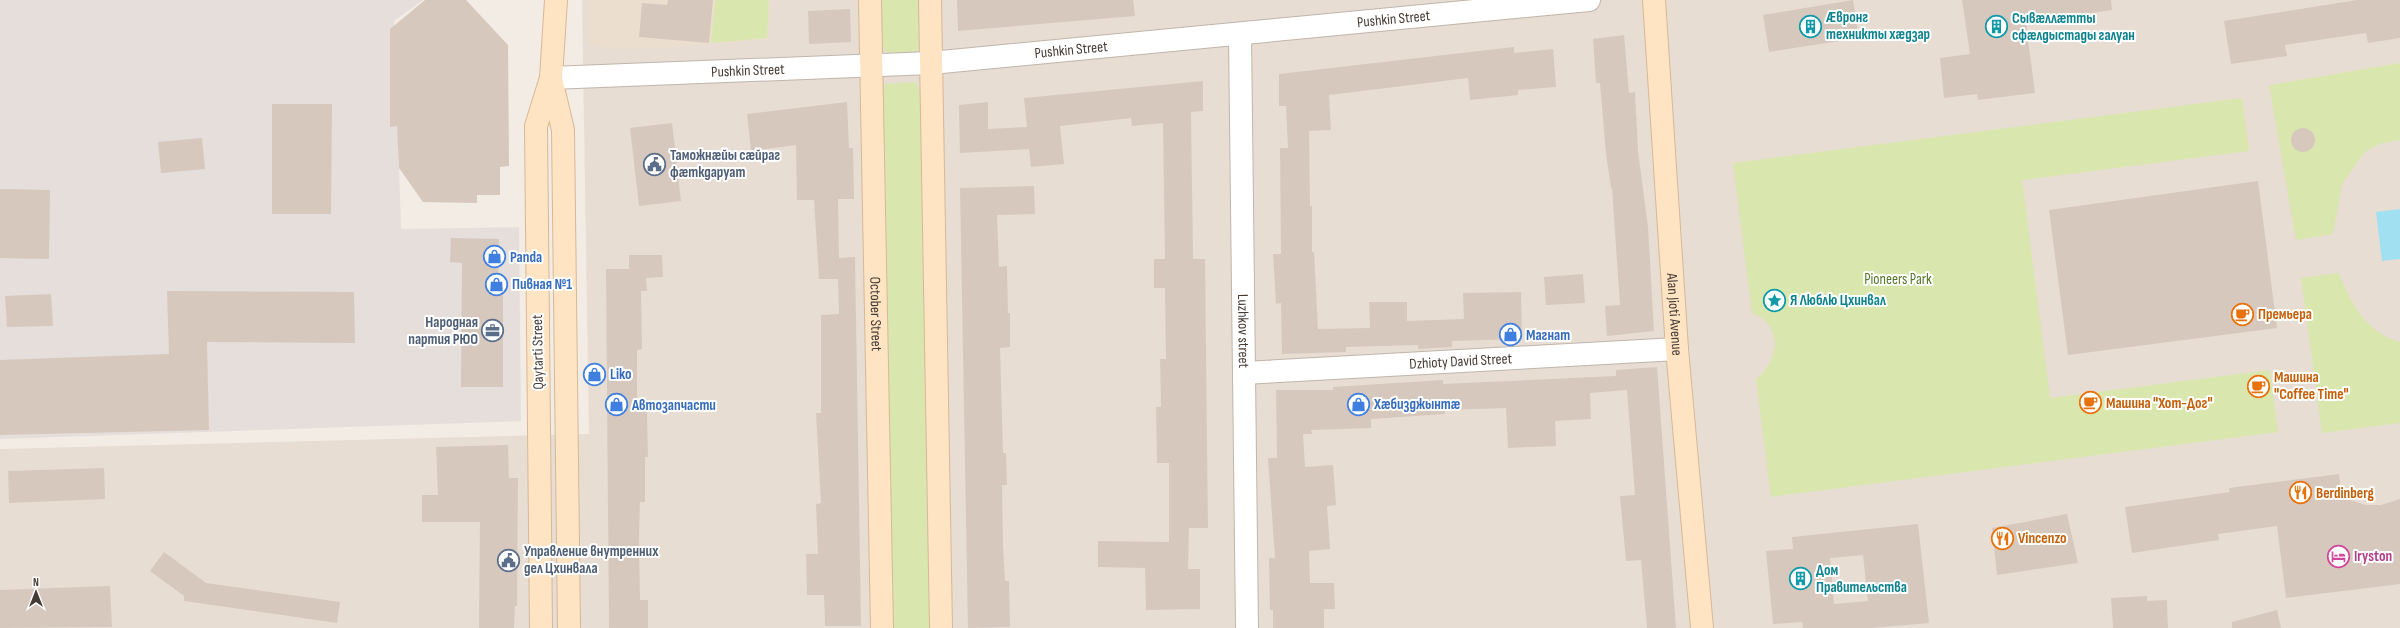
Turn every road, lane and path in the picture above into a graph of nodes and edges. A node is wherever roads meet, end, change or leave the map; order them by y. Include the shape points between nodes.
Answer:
1 (556, 0) edge
2 (870, 0) edge
3 (930, 0) edge
4 (1589, 0) edge
5 (1654, 0) edge
6 (1240, 35) junction
7 (931, 63) junction
8 (871, 66) junction
9 (551, 78) junction
10 (1677, 349) junction
11 (1244, 373) junction
12 (541, 628) edge
13 (569, 628) edge
14 (882, 628) edge
15 (941, 628) edge
16 (1248, 628) edge
17 (1702, 628) edge

1 - 9 street, Qaytarti Street
2 - 8 street, October Street
3 - 7 street
4 - 6 street, Pushkin Street
5 - 10 street, Alan Jioti Avenue
6 - 7 street, Pushkin Street
6 - 11 street, Luzhkov street
7 - 8 street, Pushkin Street
7 - 15 street
8 - 9 street, Pushkin Street
8 - 14 street, October Street
9 - 12 street, Qaytarti Street via 536,126
9 - 13 street, Qaytarti Street via 563,130
10 - 11 street, Dzhioty David Street
10 - 17 street, Alan Jioti Avenue
11 - 16 street, Luzhkov street

